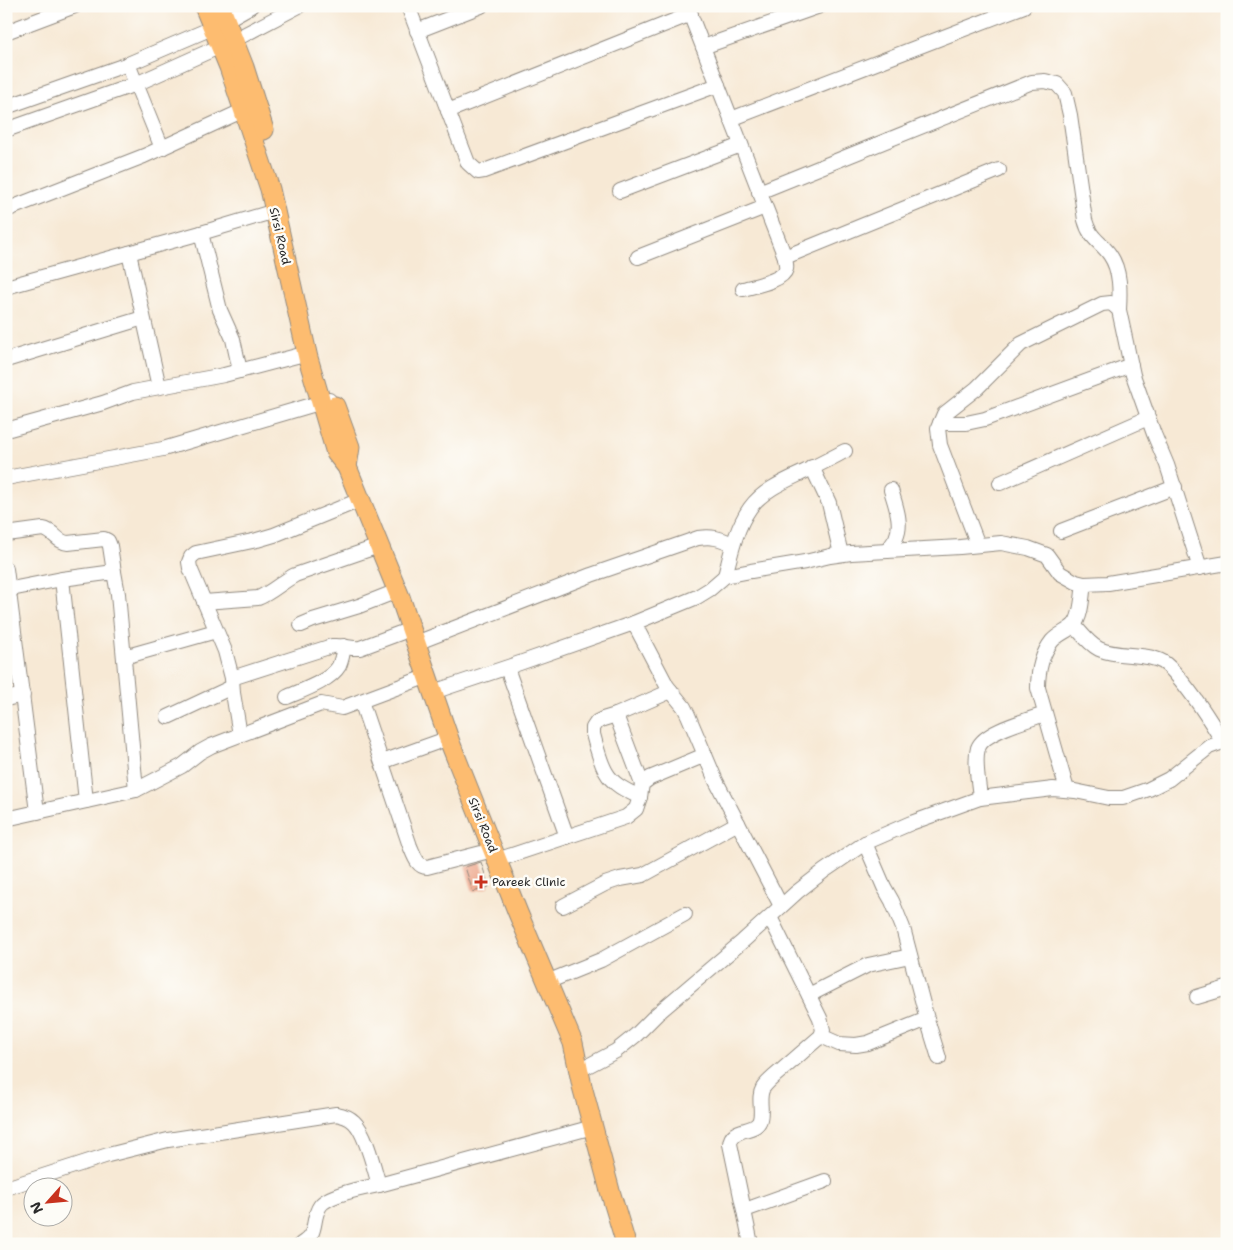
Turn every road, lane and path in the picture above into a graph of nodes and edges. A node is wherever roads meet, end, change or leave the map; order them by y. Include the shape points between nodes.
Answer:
1 (75, 6) edge
2 (204, 6) edge
3 (251, 6) edge
4 (299, 6) edge
5 (408, 6) edge
6 (481, 6) edge
7 (820, 6) edge
8 (1024, 6) edge
9 (689, 10) edge
10 (220, 18) edge
11 (417, 31) junction
12 (6, 32) edge
13 (227, 43) junction
14 (703, 47) junction
15 (128, 64) junction
16 (73, 83) junction
17 (136, 84) junction
18 (718, 84) junction
19 (26, 100) junction
20 (83, 103) junction
21 (6, 107) edge
22 (244, 110) junction
23 (448, 111) junction
24 (33, 120) junction
25 (731, 120) junction
26 (6, 130) edge
27 (741, 145) junction
28 (162, 148) junction
29 (999, 170) dead end
30 (620, 191) dead end
31 (759, 192) junction
32 (765, 207) junction
33 (6, 210) edge
34 (275, 210) junction
35 (201, 233) junction
36 (129, 253) junction
37 (638, 257) dead end
38 (785, 257) junction
39 (6, 287) edge
40 (743, 289) dead end
41 (1119, 310) junction
42 (143, 318) junction
43 (308, 354) junction
44 (6, 360) edge
45 (1131, 365) junction
46 (240, 372) junction
47 (159, 387) junction
48 (327, 400) junction
49 (1148, 418) junction
50 (940, 423) junction
51 (6, 430) edge
52 (846, 451) dead end
53 (812, 467) junction
54 (6, 478) edge
55 (1000, 483) dead end
56 (1175, 487) junction
57 (891, 490) dead end
58 (360, 500) junction
59 (1061, 531) dead end
60 (6, 534) edge
61 (733, 544) junction
62 (978, 545) junction
63 (379, 546) junction
64 (887, 551) junction
65 (841, 554) junction
66 (1227, 563) edge
67 (1200, 568) junction
68 (6, 569) edge
69 (114, 572) junction
70 (725, 576) junction
71 (62, 579) junction
72 (1084, 584) junction
73 (8, 589) edge
74 (398, 591) junction
75 (204, 602) junction
76 (634, 623) junction
77 (301, 625) dead end
78 (1074, 625) junction
79 (216, 631) junction
80 (414, 636) junction
81 (11, 646) edge
82 (344, 646) junction
83 (124, 657) junction
84 (507, 668) junction
85 (232, 683) junction
86 (430, 684) junction
87 (671, 691) junction
88 (23, 695) junction
89 (288, 697) dead end
90 (6, 699) edge
91 (361, 701) junction
92 (1045, 714) junction
93 (616, 715) junction
94 (168, 717) dead end
95 (240, 735) junction
96 (449, 738) junction
97 (1225, 742) edge
98 (705, 755) junction
99 (382, 762) junction
100 (136, 790) junction
101 (1067, 790) junction
102 (641, 791) junction
103 (980, 798) junction
104 (86, 801) junction
105 (38, 812) junction
106 (6, 819) edge
107 (738, 823) junction
108 (567, 836) junction
109 (866, 843) junction
110 (495, 855) junction
111 (563, 906) dead end
112 (782, 906) junction
113 (685, 914) dead end
114 (770, 918) junction
115 (910, 956) junction
116 (547, 982) junction
117 (1227, 988) edge
118 (809, 995) junction
119 (1197, 997) dead end
120 (927, 1019) junction
121 (821, 1036) junction
122 (939, 1058) dead end
123 (578, 1071) junction
124 (593, 1127) junction
125 (825, 1181) dead end
126 (379, 1185) junction
127 (6, 1188) edge
128 (744, 1210) junction
129 (301, 1244) edge
130 (626, 1244) edge
131 (751, 1244) edge

1 - 12 street
2 - 10 main road, Sirsi Road
3 - 10 street
4 - 13 street
5 - 11 street
6 - 11 street
7 - 14 street
8 - 25 street
9 - 14 street
9 - 23 street
10 - 13 main road, Sirsi Road
10 - 15 street
11 - 23 street
13 - 17 street
13 - 22 main road, Sirsi Road
13 - 48 main road, Sirsi Road via 246,74 277,174
14 - 18 street
15 - 16 street
15 - 17 street
16 - 19 street
16 - 20 street
17 - 20 street
17 - 28 street
18 - 23 street via 478,172 468,163
18 - 25 street
19 - 21 street
19 - 24 street
20 - 24 street
22 - 28 street
22 - 34 main road, Sirsi Road
24 - 26 street
25 - 27 street
27 - 30 street
27 - 31 street
28 - 33 street
29 - 38 street
31 - 32 street
31 - 41 street via 1032,82 1057,84 1065,93 1070,115 1085,220 1088,230 1111,256 1115,266 1120,283
32 - 37 street
32 - 38 street
34 - 35 street
34 - 43 main road, Sirsi Road
35 - 36 street
35 - 46 street via 220,310 232,339
36 - 39 street
36 - 42 street
38 - 40 street via 784,273 776,279
41 - 45 street
41 - 50 street via 1111,304 1102,304 1020,344 977,388 944,414
42 - 44 street
42 - 47 street
43 - 46 street
43 - 48 main road, Sirsi Road
45 - 49 street
45 - 50 street via 985,419
46 - 47 street
47 - 51 street
48 - 54 street via 163,449
48 - 58 main road, Sirsi Road via 350,447 347,467
49 - 55 street
49 - 56 street
50 - 62 street via 940,445
52 - 53 street
53 - 61 street via 760,497 751,507
53 - 65 street via 829,503
56 - 59 street
56 - 67 street
57 - 64 street via 898,530
58 - 63 main road, Sirsi Road
58 - 75 street via 274,535 196,553 189,562
60 - 69 street via 43,529 63,543 104,539 110,546
61 - 70 street
61 - 80 street via 709,536 698,538
62 - 64 street
62 - 72 street via 1001,543 1038,551 1047,555 1060,573
63 - 74 main road, Sirsi Road
63 - 75 street via 295,575 258,598
64 - 65 street
65 - 70 street
66 - 67 street
67 - 72 street
68 - 73 street
69 - 71 street
69 - 83 street
70 - 76 street via 697,597
71 - 73 street
71 - 104 street
72 - 78 street via 1080,614
73 - 81 street
74 - 77 street
74 - 80 main road, Sirsi Road
75 - 79 street
76 - 84 street
76 - 87 street
78 - 92 street via 1052,641 1041,660 1038,688
78 - 97 street via 1098,648 1162,662 1195,697
79 - 83 street
79 - 85 street via 225,651
80 - 82 street via 353,649
80 - 86 main road, Sirsi Road
81 - 88 street
82 - 85 street via 332,646
82 - 89 street via 336,671
83 - 100 street
84 - 86 street
84 - 108 street
85 - 94 street
85 - 95 street
86 - 91 street
86 - 96 main road, Sirsi Road
87 - 93 street
87 - 98 street via 684,707
88 - 90 street
88 - 105 street
91 - 95 street via 342,708 322,704
91 - 99 street
92 - 101 street
92 - 103 street via 985,738 977,759
93 - 102 street
93 - 102 street via 597,722 593,734 606,772 622,788
95 - 100 street via 211,746 182,766
96 - 99 street
96 - 110 main road, Sirsi Road
97 - 101 street via 1209,747 1169,779 1123,798
98 - 102 street via 650,778
98 - 107 street
99 - 110 street via 410,846 420,865 427,867
100 - 104 street
101 - 103 street
102 - 108 street via 636,809 626,817
103 - 109 street
104 - 105 street
105 - 106 street
107 - 111 street via 650,871 605,884
107 - 112 street
108 - 110 street
109 - 112 street via 824,871
109 - 115 street via 898,914
110 - 116 main road, Sirsi Road
112 - 114 street
113 - 116 street via 601,960
114 - 118 street
114 - 123 street via 623,1046
115 - 118 street via 868,965
115 - 120 street
116 - 123 main road, Sirsi Road via 573,1043
117 - 119 street
118 - 121 street via 820,1018
120 - 121 street via 856,1046
120 - 122 street
121 - 128 street via 763,1088 756,1125 730,1140
123 - 124 main road, Sirsi Road
124 - 126 street
124 - 130 main road, Sirsi Road
125 - 128 street
126 - 127 street via 362,1134 354,1122 336,1114 168,1140 108,1155
126 - 129 street via 340,1194 321,1204 313,1230 308,1240
128 - 131 street

